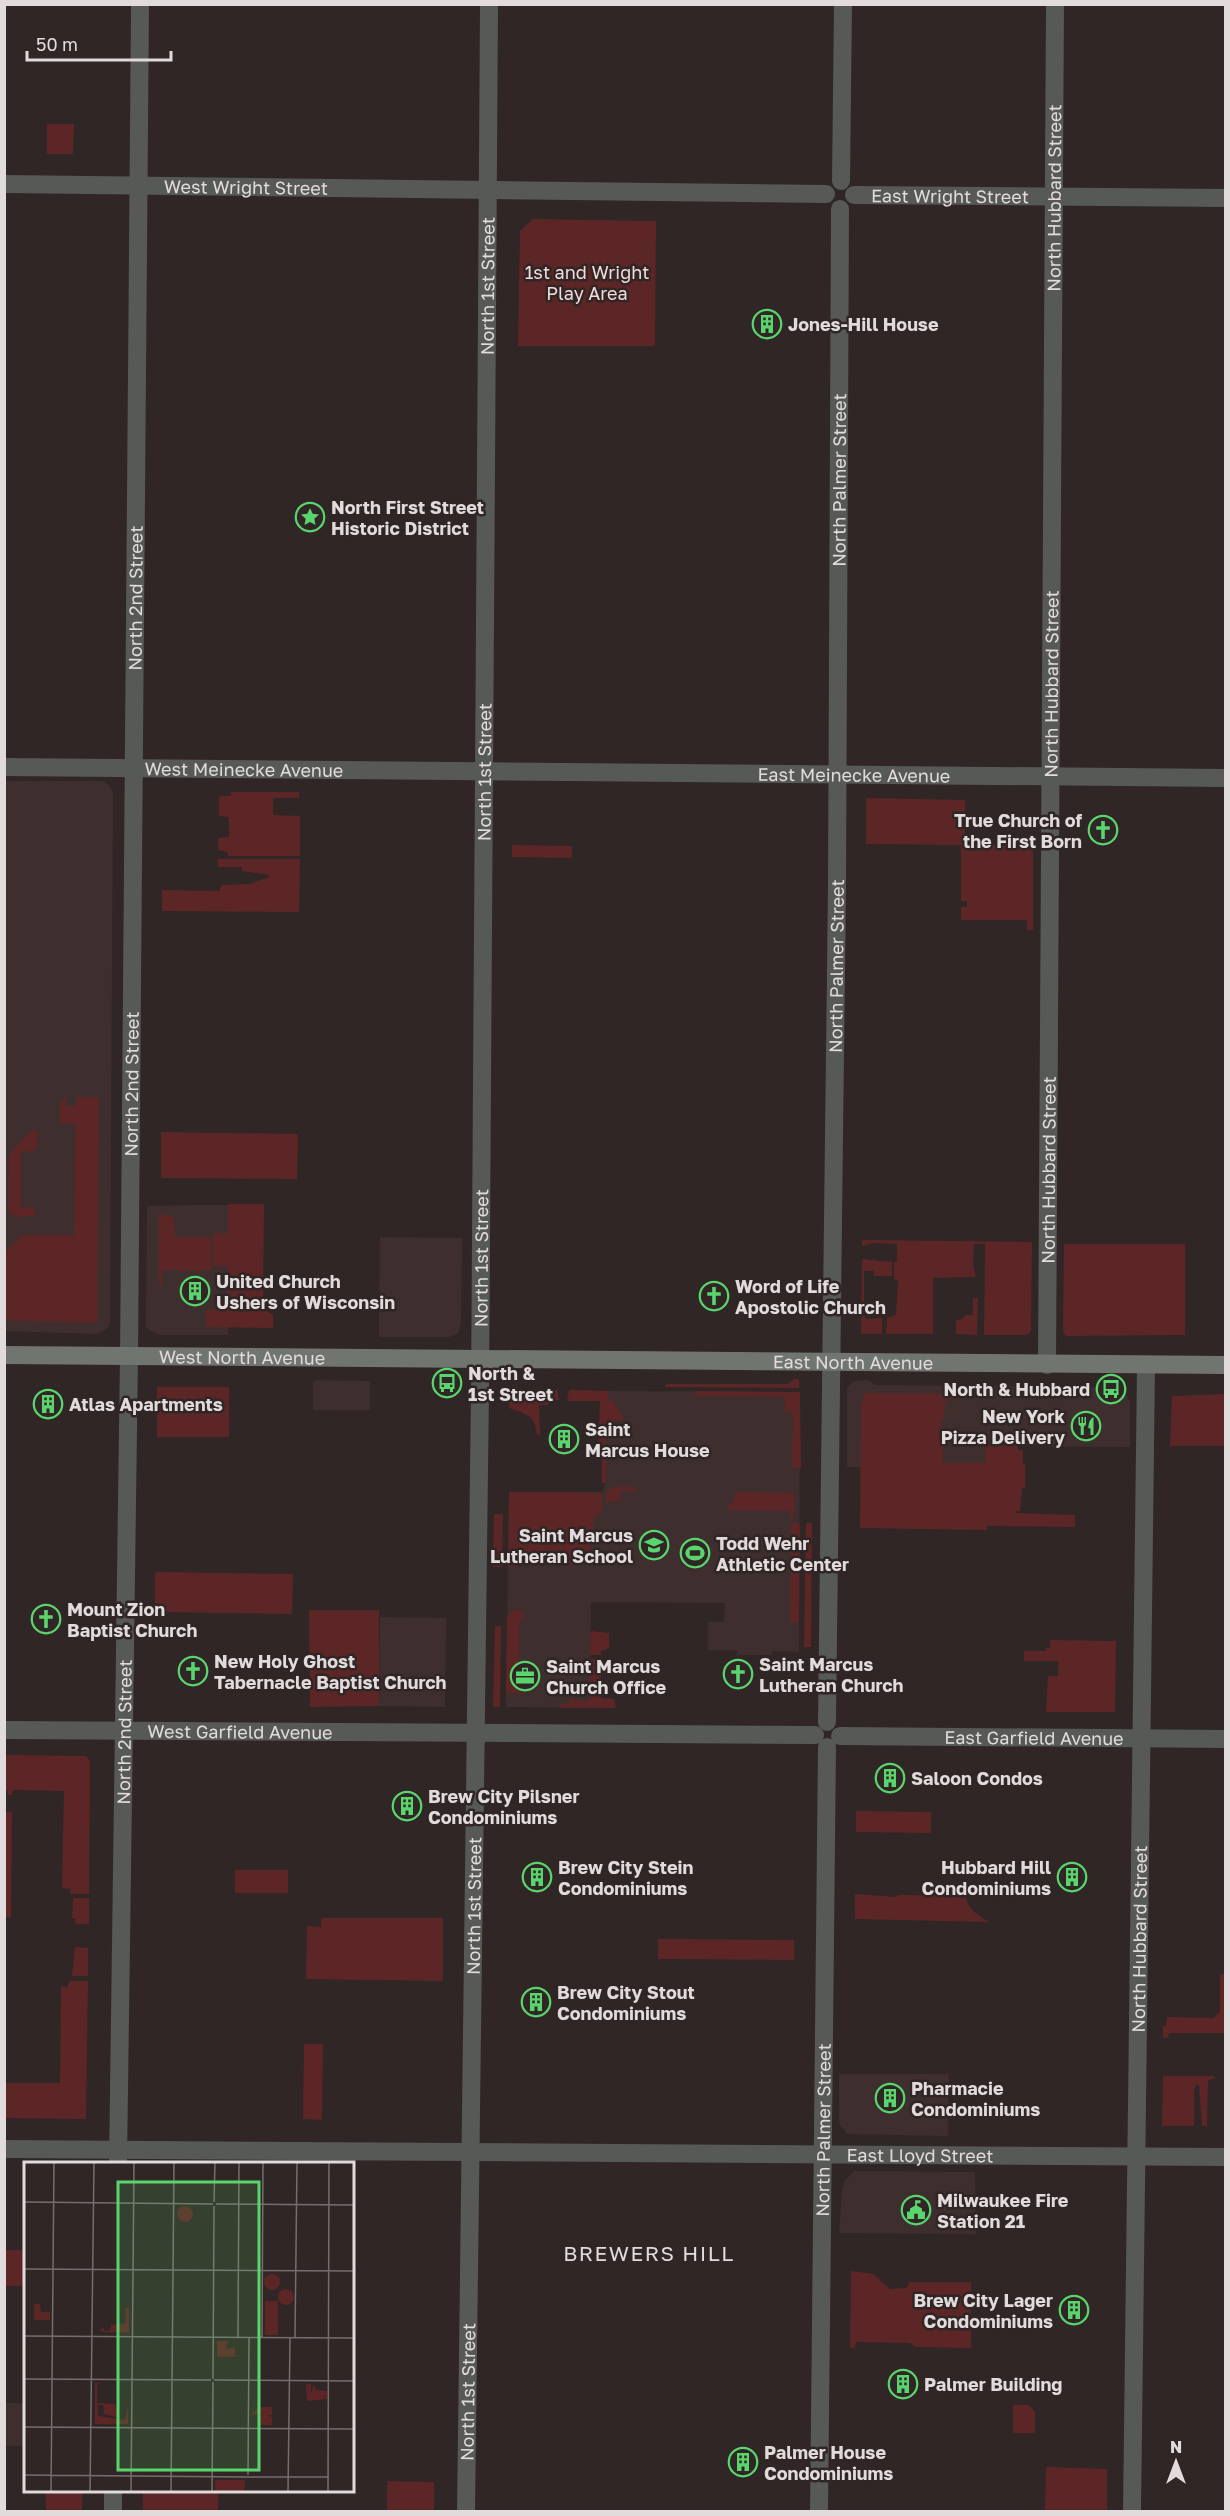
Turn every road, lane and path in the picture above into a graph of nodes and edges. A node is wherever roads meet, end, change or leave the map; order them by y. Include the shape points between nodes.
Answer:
1 (140, 4) edge
2 (489, 4) edge
3 (843, 4) edge
4 (1056, 4) edge
5 (4, 184) edge
6 (137, 186) junction
7 (847, 188) junction
8 (486, 191) junction
9 (826, 194) junction
10 (1055, 197) junction
11 (1226, 198) edge
12 (840, 209) junction
13 (4, 767) edge
14 (132, 768) junction
15 (484, 772) junction
16 (837, 775) junction
17 (1052, 777) junction
18 (1226, 778) edge
19 (4, 1355) edge
20 (129, 1356) junction
21 (480, 1359) junction
22 (831, 1363) junction
23 (1047, 1365) junction
24 (1226, 1365) edge
25 (1146, 1366) junction
26 (4, 1730) edge
27 (123, 1731) junction
28 (476, 1732) junction
29 (827, 1735) junction
30 (1142, 1739) junction
31 (1226, 1739) edge
32 (4, 2148) edge
33 (471, 2151) junction
34 (823, 2154) junction
35 (118, 2156) edge
36 (1137, 2156) junction
37 (1226, 2157) edge
38 (113, 2492) edge
39 (113, 2511) edge
40 (466, 2511) edge
41 (819, 2511) edge
42 (1132, 2511) edge

1 - 6 street, North 2nd Street
2 - 8 street, North 1st Street
3 - 7 street
4 - 10 street, North Hubbard Street
5 - 6 street, West Wright Street
6 - 8 street, West Wright Street
6 - 14 street, North 2nd Street
7 - 9 street via 829,186
7 - 10 street, East Wright Street
7 - 12 street via 848,206
8 - 9 street
8 - 15 street, North 1st Street
9 - 12 street via 831,206
10 - 11 street, East Wright Street
10 - 17 street, North Hubbard Street
12 - 16 street, North Palmer Street
13 - 14 street, West Meinecke Avenue
14 - 15 street, West Meinecke Avenue
14 - 20 street, North 2nd Street
15 - 16 street, East Meinecke Avenue
15 - 21 street, North 1st Street
16 - 17 street, East Meinecke Avenue
16 - 22 street, North Palmer Street
17 - 18 street, East Meinecke Avenue
17 - 23 street, North Hubbard Street
19 - 20 main road, West North Avenue
20 - 21 main road, West North Avenue
20 - 27 street, North 2nd Street
21 - 22 main road, East North Avenue
21 - 28 street, North 1st Street
22 - 23 main road, East North Avenue
22 - 29 street, North Palmer Street
23 - 25 main road, East North Avenue
24 - 25 main road, East North Avenue
25 - 30 street, North Hubbard Street
26 - 27 street, West Garfield Avenue
27 - 28 street, West Garfield Avenue
27 - 35 street, North 2nd Street
28 - 29 street, East Garfield Avenue
28 - 33 street, North 1st Street
29 - 30 street, East Garfield Avenue
29 - 34 street, North Palmer Street
30 - 31 street, East Garfield Avenue
30 - 36 street, North Hubbard Street
32 - 35 street, East Lloyd Street
33 - 34 street, East Lloyd Street
33 - 35 street, East Lloyd Street
33 - 40 street, North 1st Street
34 - 36 street, East Lloyd Street
34 - 41 street, North Palmer Street
36 - 37 street, East Lloyd Street
36 - 42 street, North Hubbard Street
38 - 39 street

